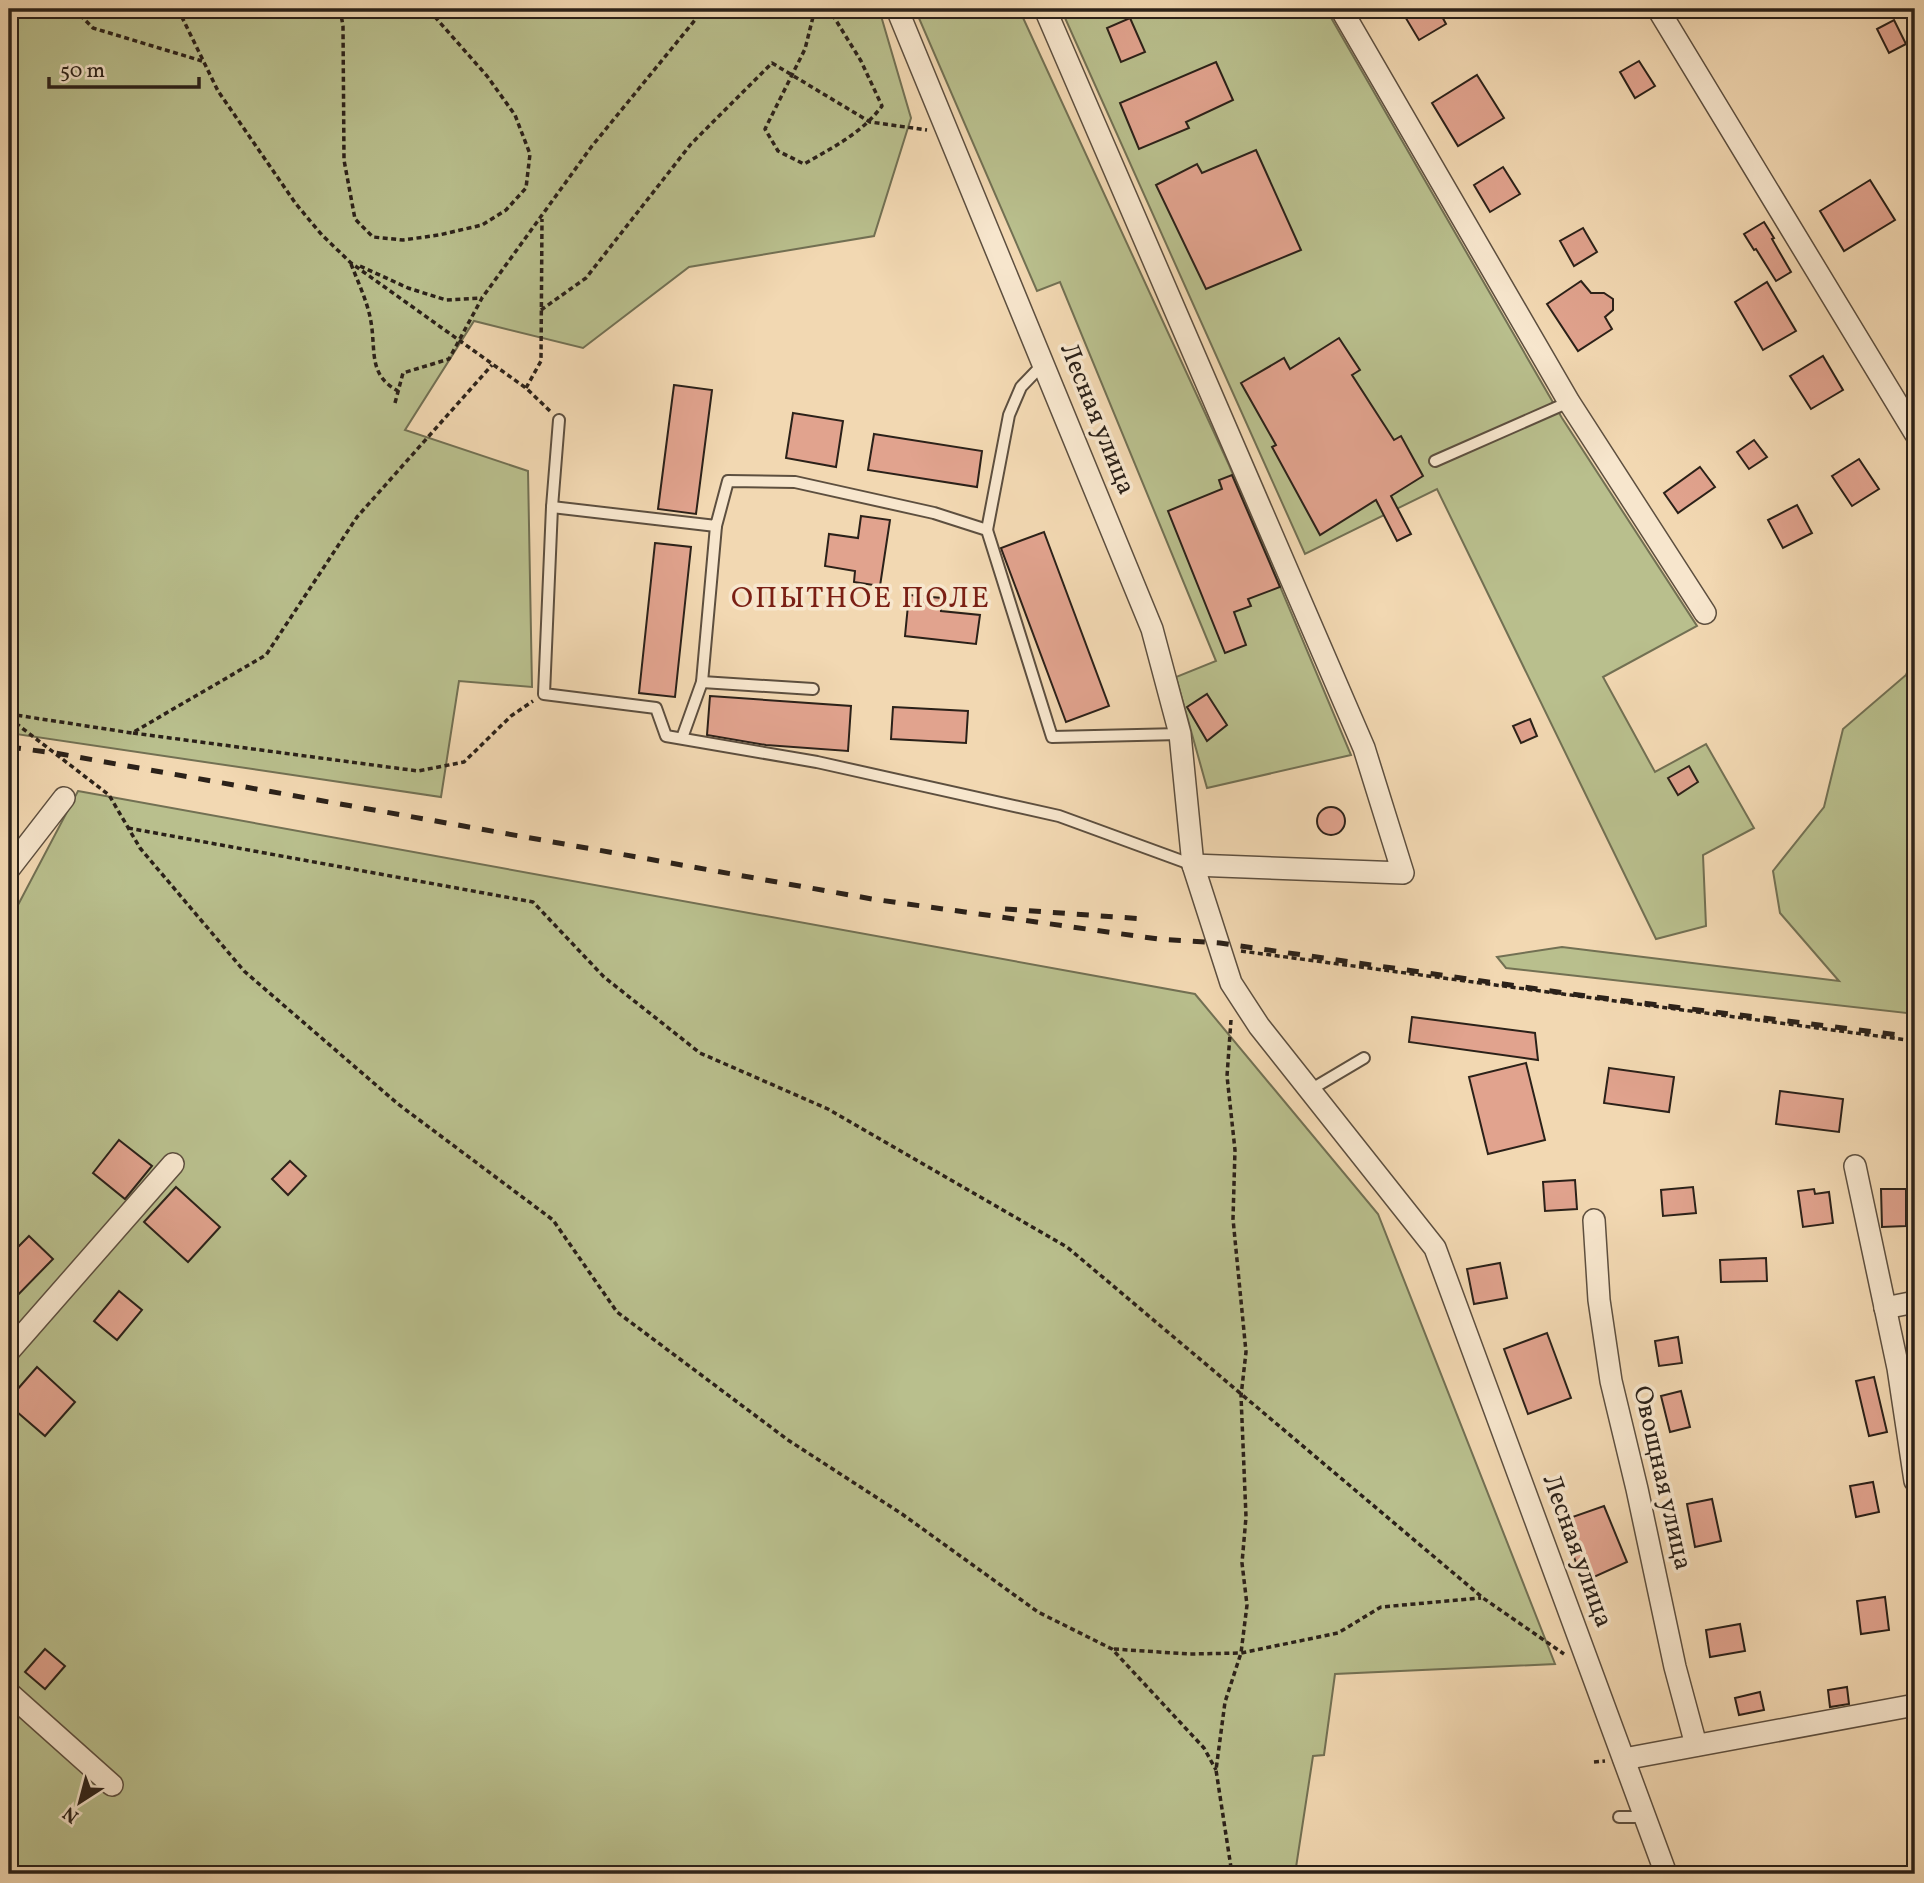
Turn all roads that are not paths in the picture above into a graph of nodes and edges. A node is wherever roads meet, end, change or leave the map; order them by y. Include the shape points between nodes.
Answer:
1 (897, 9) edge
2 (1045, 9) edge
3 (1341, 9) edge
4 (1658, 9) edge
5 (1044, 363) junction
6 (1569, 402) junction
7 (559, 421) road end
8 (1915, 433) edge
9 (1435, 461) dead end
10 (552, 507) junction
11 (716, 526) junction
12 (987, 530) junction
13 (1705, 612) dead end
14 (702, 682) junction
15 (813, 690) dead end
16 (1180, 734) junction
17 (682, 738) junction
18 (64, 798) dead end
19 (1193, 865) junction
20 (9, 869) edge
21 (1364, 1058) dead end
22 (1310, 1090) junction
23 (173, 1164) dead end
24 (1855, 1166) dead end
25 (1594, 1220) dead end
26 (1915, 1302) edge
27 (1885, 1308) junction
28 (9, 1351) edge
29 (1915, 1481) edge
30 (9, 1693) edge
31 (1915, 1705) edge
32 (1696, 1745) junction
33 (1624, 1759) junction
34 (112, 1785) dead end
35 (1619, 1817) dead end
36 (1645, 1817) junction
37 (1666, 1874) edge

1 - 5 street, Лесная улица
2 - 19 street via 1364,748 1403,873
3 - 6 street
4 - 8 street
5 - 12 lane via 1021,387 1009,415
5 - 16 street, Лесная улица via 1152,629
6 - 9 lane
6 - 13 street
7 - 10 lane
10 - 11 lane
10 - 17 lane via 544,694 656,708 666,736
11 - 12 lane via 728,481 795,482 934,513
11 - 14 lane
12 - 16 lane via 1052,737
14 - 15 lane
14 - 17 lane
16 - 19 street, Лесная улица
17 - 19 lane via 817,762 1059,816
18 - 20 street
19 - 22 street, Лесная улица via 1231,983
21 - 22 lane
22 - 33 street, Лесная улица via 1435,1248
23 - 28 street
24 - 27 street
25 - 32 street, Овощная улица via 1611,1381
26 - 27 street
27 - 29 street
30 - 34 street
31 - 32 street
32 - 33 street
33 - 36 street, Лесная улица
35 - 36 lane
36 - 37 street, Лесная улица

